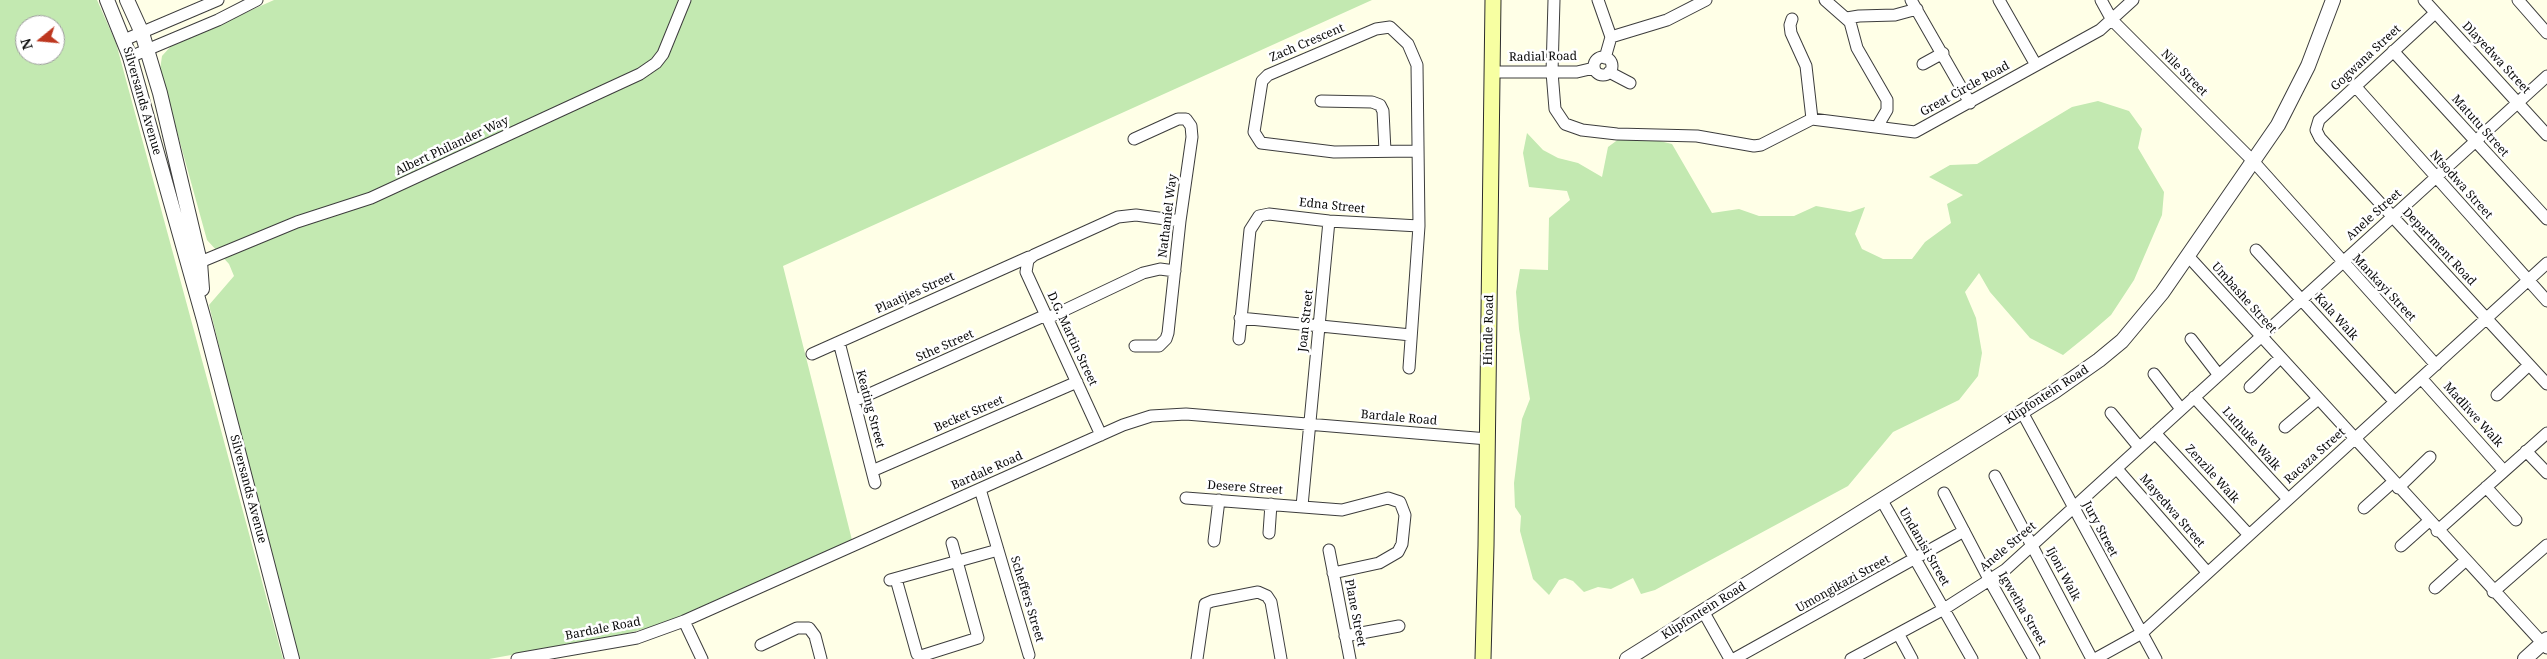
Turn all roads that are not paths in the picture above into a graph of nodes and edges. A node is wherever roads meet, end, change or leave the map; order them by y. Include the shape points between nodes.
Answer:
1 (107, 0) edge
2 (126, 0) edge
3 (218, 0) edge
4 (685, 0) edge
5 (1493, 0) edge
6 (1554, 0) edge
7 (1598, 0) edge
8 (1706, 0) edge
9 (1825, 0) edge
10 (1999, 0) edge
11 (2100, 0) edge
12 (2133, 0) edge
13 (2333, 0) edge
14 (2424, 0) edge
15 (2518, 0) edge
16 (250, 2) edge
17 (1914, 5) edge
18 (2435, 13) junction
19 (1847, 18) junction
20 (1792, 19) dead end
21 (2112, 20) junction
22 (142, 33) junction
23 (2547, 33) edge
24 (1610, 37) junction
25 (124, 40) junction
26 (147, 51) junction
27 (2393, 51) junction
28 (1943, 53) junction
29 (130, 57) junction
30 (1605, 58) junction
31 (1923, 64) dead end
32 (2036, 65) junction
33 (1594, 68) junction
34 (1492, 72) junction
35 (1552, 72) junction
36 (1609, 72) junction
37 (2547, 76) edge
38 (1630, 83) dead end
39 (2356, 86) junction
40 (1321, 101) dead end
41 (2518, 102) junction
42 (1970, 103) junction
43 (1812, 119) junction
44 (2317, 126) joint
45 (1877, 127) junction
46 (2547, 134) edge
47 (1134, 139) dead end
48 (2475, 142) junction
49 (1385, 151) junction
50 (1418, 151) junction
51 (2253, 161) junction
52 (2435, 178) junction
53 (2393, 216) junction
54 (2547, 219) edge
55 (1180, 221) junction
56 (1329, 221) junction
57 (1419, 226) junction
58 (2256, 250) dead end
59 (1032, 256) junction
60 (2188, 256) junction
61 (2342, 263) junction
62 (2547, 263) edge
63 (195, 265) junction
64 (1175, 271) junction
65 (2528, 280) junction
66 (2301, 300) junction
67 (2547, 301) edge
68 (1047, 317) junction
69 (1240, 318) junction
70 (2486, 318) junction
71 (1319, 324) junction
72 (1411, 335) junction
73 (2261, 337) junction
74 (1239, 339) dead end
75 (2191, 339) dead end
76 (839, 342) junction
77 (1135, 346) dead end
78 (812, 354) dead end
79 (2280, 358) junction
80 (2436, 364) junction
81 (2529, 365) junction
82 (1408, 368) dead end
83 (2154, 374) dead end
84 (2218, 374) junction
85 (2421, 378) junction
86 (1077, 382) junction
87 (2547, 384) edge
88 (2250, 387) dead end
89 (2497, 395) dead end
90 (2194, 397) junction
91 (2318, 400) junction
92 (854, 401) junction
93 (2395, 402) junction
94 (2181, 409) junction
95 (2022, 412) junction
96 (2111, 413) dead end
97 (1310, 424) junction
98 (2285, 427) dead end
99 (2155, 433) junction
100 (2547, 433) edge
101 (1101, 435) junction
102 (1488, 439) junction
103 (2354, 439) junction
104 (2139, 447) junction
105 (2526, 451) junction
106 (2430, 457) dead end
107 (2117, 469) junction
108 (872, 471) junction
109 (2504, 471) junction
110 (2547, 473) edge
111 (1995, 476) dead end
112 (875, 483) dead end
113 (2396, 485) junction
114 (2486, 487) junction
115 (980, 489) junction
116 (1944, 493) dead end
117 (1186, 498) dead end
118 (2288, 499) junction
119 (1219, 500) junction
120 (1881, 500) junction
121 (1271, 504) junction
122 (1302, 506) junction
123 (2364, 508) dead end
124 (2074, 509) junction
125 (2516, 520) dead end
126 (2429, 522) junction
127 (1964, 531) junction
128 (2437, 531) junction
129 (1269, 533) dead end
130 (2248, 535) junction
131 (1214, 541) dead end
132 (952, 542) dead end
133 (2032, 545) junction
134 (2547, 545) edge
135 (2401, 546) dead end
136 (998, 550) junction
137 (1329, 550) dead end
138 (1915, 560) junction
139 (2465, 561) junction
140 (958, 562) junction
141 (2207, 572) junction
142 (1333, 573) junction
143 (1990, 581) junction
144 (2435, 588) dead end
145 (2493, 592) junction
146 (1944, 608) junction
147 (1703, 611) junction
148 (684, 621) junction
149 (1399, 626) dead end
150 (2142, 633) junction
151 (1898, 635) junction
152 (1345, 636) junction
153 (2546, 644) edge
154 (761, 645) dead end
155 (1029, 655) dead end
156 (292, 659) edge
157 (517, 659) edge
158 (702, 659) edge
159 (821, 659) edge
160 (1197, 659) edge
161 (1281, 659) edge
162 (1350, 659) edge
163 (1483, 659) edge
164 (1627, 659) edge
165 (1730, 659) edge
166 (1734, 659) edge
167 (1851, 659) edge
168 (1912, 659) edge
169 (1972, 659) edge
170 (2034, 659) edge
171 (2094, 659) edge
172 (2156, 659) edge
173 (2525, 659) edge

1 - 25 street, Silversands Avenue
2 - 22 street, Silversands Avenue
3 - 22 street
4 - 63 street, Albert Philander Way via 663,54 640,74 371,198 298,222
5 - 34 main road, Hindle Road
6 - 35 street
7 - 24 street
8 - 24 street via 1667,20
9 - 19 street
10 - 32 street
11 - 21 street, Nile Street
12 - 21 street, Great Circle Road
13 - 51 street, Klipfontein Road via 2319,41 2290,104
14 - 18 street, Dlayedwa Street
15 - 23 street
16 - 26 street
17 - 19 street via 1895,15
17 - 28 street
18 - 27 street, Gogwana Street
18 - 41 street, Dlayedwa Street
19 - 45 street via 1857,48 1887,100 1887,110
20 - 43 street via 1791,34 1806,66
21 - 32 street, Great Circle Road
21 - 51 street, Nile Street
22 - 25 street
22 - 26 street, Silversands Avenue
24 - 30 street
25 - 29 street, Silversands Avenue
26 - 29 street
26 - 63 street, Silversands Avenue via 160,93
27 - 39 street, Gogwana Street
27 - 48 street, Matutu Street
28 - 31 street
28 - 42 street
29 - 63 street, Silversands Avenue
30 - 33 street via 1598,59
30 - 36 street via 1611,65
32 - 42 street, Great Circle Road
33 - 35 street, Radial Road
33 - 36 street via 1602,75
34 - 35 street, Radial Road
34 - 102 main road, Hindle Road
35 - 43 street via 1557,116 1565,124 1582,130 1697,136 1757,146
36 - 38 street
37 - 41 street, Anele Street
39 - 44 street, Gogwana Street via 2319,120
39 - 52 street, Ntsodwa Street
40 - 49 street via 1380,105
41 - 46 street, Dlayedwa Street
41 - 48 street, Anele Street
42 - 45 street, Great Circle Road via 1915,132
43 - 45 street, Great Circle Road
44 - 53 street, Department Road via 2320,138
47 - 55 street, Nathaniel Way via 1172,120 1186,119 1189,122 1192,137
48 - 52 street, Anele Street
48 - 54 street, Matutu Street
49 - 50 street, Zach Crescent
49 - 50 street, Zach Crescent via 1334,152 1261,143 1254,132 1262,81 1268,75 1376,29 1390,27 1408,44 1416,66
50 - 57 street, Zach Crescent
51 - 60 street, Klipfontein Road
51 - 61 street, Mankayi Street
52 - 53 street, Anele Street
52 - 65 street, Ntsodwa Street
53 - 61 street, Anele Street
53 - 70 street, Department Road
55 - 59 street, Plaatjies Street via 1136,215 1118,217
55 - 64 street, Nathaniel Way
56 - 57 street, Edna Street
56 - 69 street, Edna Street via 1269,214 1255,220 1250,230
56 - 71 street, Joan Street
57 - 72 street
58 - 66 street, Kala Walk
59 - 68 street, D.G. Martin Street via 1026,272
59 - 76 street, Plaatjies Street
60 - 73 street, Umbashe Street
60 - 95 street, Klipfontein Road via 2122,341
61 - 66 street, Anele Street
61 - 80 street, Mankayi Street
62 - 65 street, Racaza Street
63 - 156 street, Silversands Avenue via 204,320
64 - 68 street, Sthe Street via 1160,269 1143,273
64 - 77 street, Nathaniel Way via 1166,339 1159,346
65 - 67 street, Ntsodwa Street
65 - 70 street, Racaza Street
66 - 73 street, Anele Street
66 - 93 street, Kala Walk
68 - 86 street, D.G. Martin Street
68 - 92 street, Sthe Street
69 - 71 street
69 - 74 street, Edna Street
70 - 80 street, Racaza Street
70 - 81 street, Department Road
71 - 72 street
71 - 97 street, Joan Street
72 - 82 street
73 - 79 street, Umbashe Street
73 - 84 street, Anele Street
75 - 84 street
76 - 78 street, Plaatjies Street
76 - 92 street, Keating Street
79 - 88 street
79 - 91 street, Umbashe Street
80 - 85 street, Racaza Street
81 - 87 street, Department Road
81 - 89 street
83 - 94 street
84 - 90 street, Anele Street
85 - 93 street, Racaza Street
85 - 109 street, Madliwe Walk
86 - 101 street, D.G. Martin Street
86 - 108 street, Becket Street
90 - 94 street, Anele Street
90 - 118 street, Luthuke Walk
91 - 98 street
91 - 103 street, Umbashe Street
92 - 108 street, Keating Street
93 - 103 street, Racaza Street
94 - 99 street, Anele Street
95 - 120 street, Klipfontein Road
95 - 124 street, Jury Street
96 - 104 street
97 - 101 street, Bardale Road via 1166,414 1137,420
97 - 102 street, Bardale Road
97 - 122 street, Joan Street
99 - 104 street, Anele Street
99 - 130 street, Zenzile Walk
100 - 105 street
101 - 115 street, Bardale Road
102 - 163 main road, Hindle Road
103 - 113 street, Umbashe Street
103 - 118 street, Racaza Street
104 - 107 street, Anele Street
105 - 109 street
105 - 110 street
106 - 113 street
107 - 124 street, Anele Street
107 - 141 street, Mayedwa Street
108 - 112 street, Keating Street
109 - 114 street
111 - 133 street, Ijoni Walk
113 - 123 street
113 - 126 street, Umbashe Street
114 - 125 street
114 - 128 street
115 - 136 street, Scheffers Street
115 - 148 street, Bardale Road
116 - 127 street, Igwetha Street
117 - 119 street, Desere Street
118 - 130 street, Racaza Street
119 - 121 street, Desere Street
119 - 131 street
120 - 138 street, Undanisi Street
120 - 147 street, Klipfontein Road
121 - 122 street, Desere Street
121 - 129 street
122 - 142 street, Plane Street via 1342,510 1388,498 1396,499 1403,506 1402,544 1398,552 1380,563
124 - 133 street, Anele Street
124 - 150 street, Jury Street
126 - 128 street, Umbashe Street
126 - 135 street
127 - 138 street, Umongikazi Street
127 - 143 street, Igwetha Street
128 - 139 street, Umbashe Street
130 - 141 street, Racaza Street
132 - 140 street, Scheffers Street
133 - 143 street, Anele Street
133 - 171 street, Ijoni Walk
134 - 145 street
136 - 140 street, Scheffers Street
136 - 155 street, Scheffers Street
137 - 142 street, Plane Street
138 - 146 street, Undanisi Street
138 - 166 street, Umongikazi Street
139 - 144 street
139 - 145 street, Umbashe Street
140 - 140 street, Scheffers Street via 893,580 917,654 921,656 978,638
141 - 150 street, Racaza Street
142 - 152 street, Plane Street
143 - 146 street, Anele Street
143 - 170 street, Igwetha Street
145 - 153 street, Umbashe Street
146 - 151 street, Anele Street
146 - 169 street, Undanisi Street
147 - 164 street, Klipfontein Road
147 - 165 street
148 - 157 street, Bardale Road via 637,638
148 - 158 street
149 - 152 street
150 - 171 street, Racaza Street
150 - 172 street, Jury Street
151 - 167 street, Anele Street
151 - 168 street
152 - 162 street, Plane Street
153 - 173 street
154 - 159 street via 797,628 809,628 815,636
160 - 161 street via 1205,604 1258,592 1270,598

